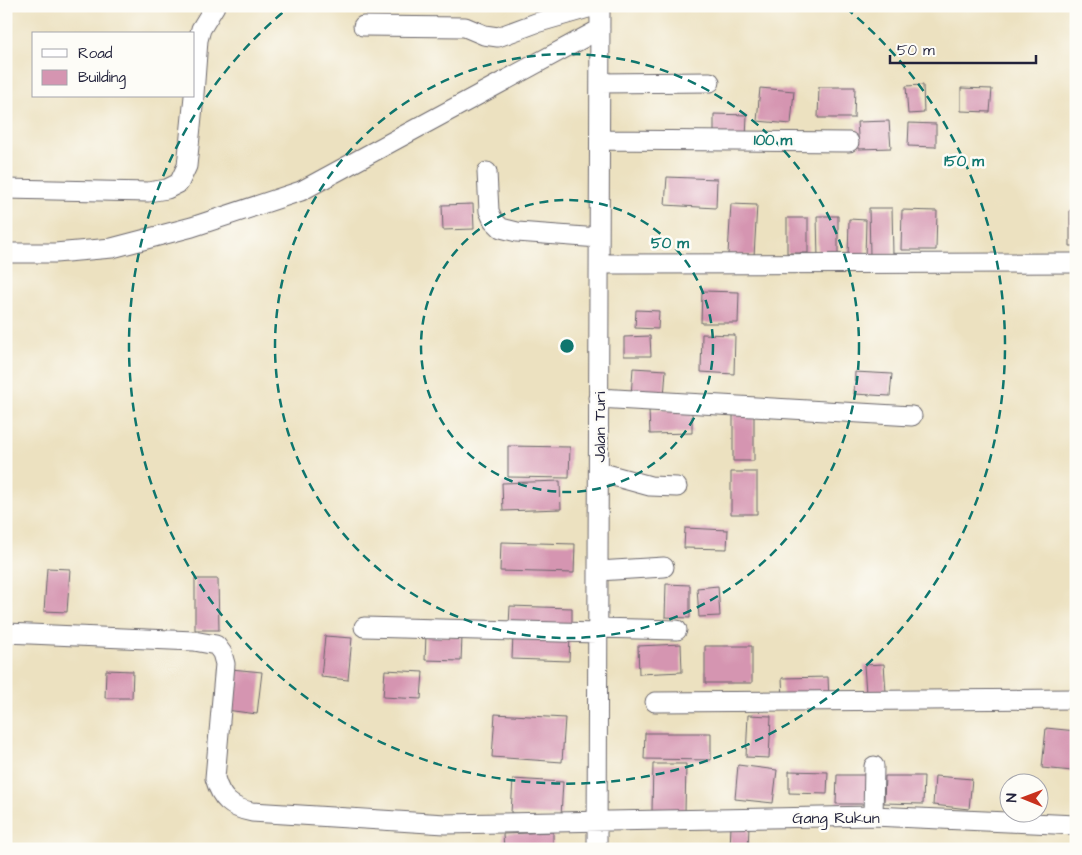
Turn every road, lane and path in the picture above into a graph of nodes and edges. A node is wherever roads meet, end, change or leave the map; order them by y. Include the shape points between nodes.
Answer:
1 (215, 6) edge
2 (595, 6) edge
3 (600, 6) edge
4 (363, 26) dead end
5 (600, 29) junction
6 (195, 81) edge
7 (710, 82) dead end
8 (600, 83) junction
9 (194, 98) edge
10 (600, 140) junction
11 (849, 142) dead end
12 (486, 172) dead end
13 (6, 189) edge
14 (598, 238) junction
15 (6, 252) edge
16 (1076, 263) edge
17 (599, 264) junction
18 (598, 398) junction
19 (912, 416) dead end
20 (599, 472) junction
21 (677, 487) dead end
22 (664, 567) dead end
23 (598, 571) junction
24 (364, 627) dead end
25 (677, 630) dead end
26 (598, 631) junction
27 (6, 633) edge
28 (1076, 700) edge
29 (655, 702) dead end
30 (874, 766) dead end
31 (873, 816) junction
32 (597, 820) junction
33 (1076, 825) edge
34 (597, 849) edge

1 - 6 street via 198,40
2 - 4 street via 498,37 465,27
3 - 5 street, Jalan Turi
5 - 8 street, Jalan Turi
5 - 15 street via 301,191 192,227 112,248 55,253
7 - 8 street
8 - 10 street, Jalan Turi
9 - 13 street via 187,166 179,183 167,189 148,192
10 - 11 street
10 - 14 street, Jalan Turi
12 - 14 street via 489,211 501,228
14 - 17 street, Jalan Turi
16 - 17 street
17 - 18 street, Jalan Turi
18 - 19 street
18 - 20 street, Jalan Turi
20 - 21 street via 650,486
20 - 23 street, Jalan Turi
22 - 23 street
23 - 26 street, Jalan Turi
24 - 26 street
25 - 26 street
26 - 32 street, Jalan Turi
27 - 32 street, Gang Rukun via 194,641 216,646 225,664 215,778 226,800 237,809 421,823
28 - 29 street
30 - 31 street
31 - 32 street, Gang Rukun
31 - 33 street, Gang Rukun
32 - 34 street, Jalan Turi

